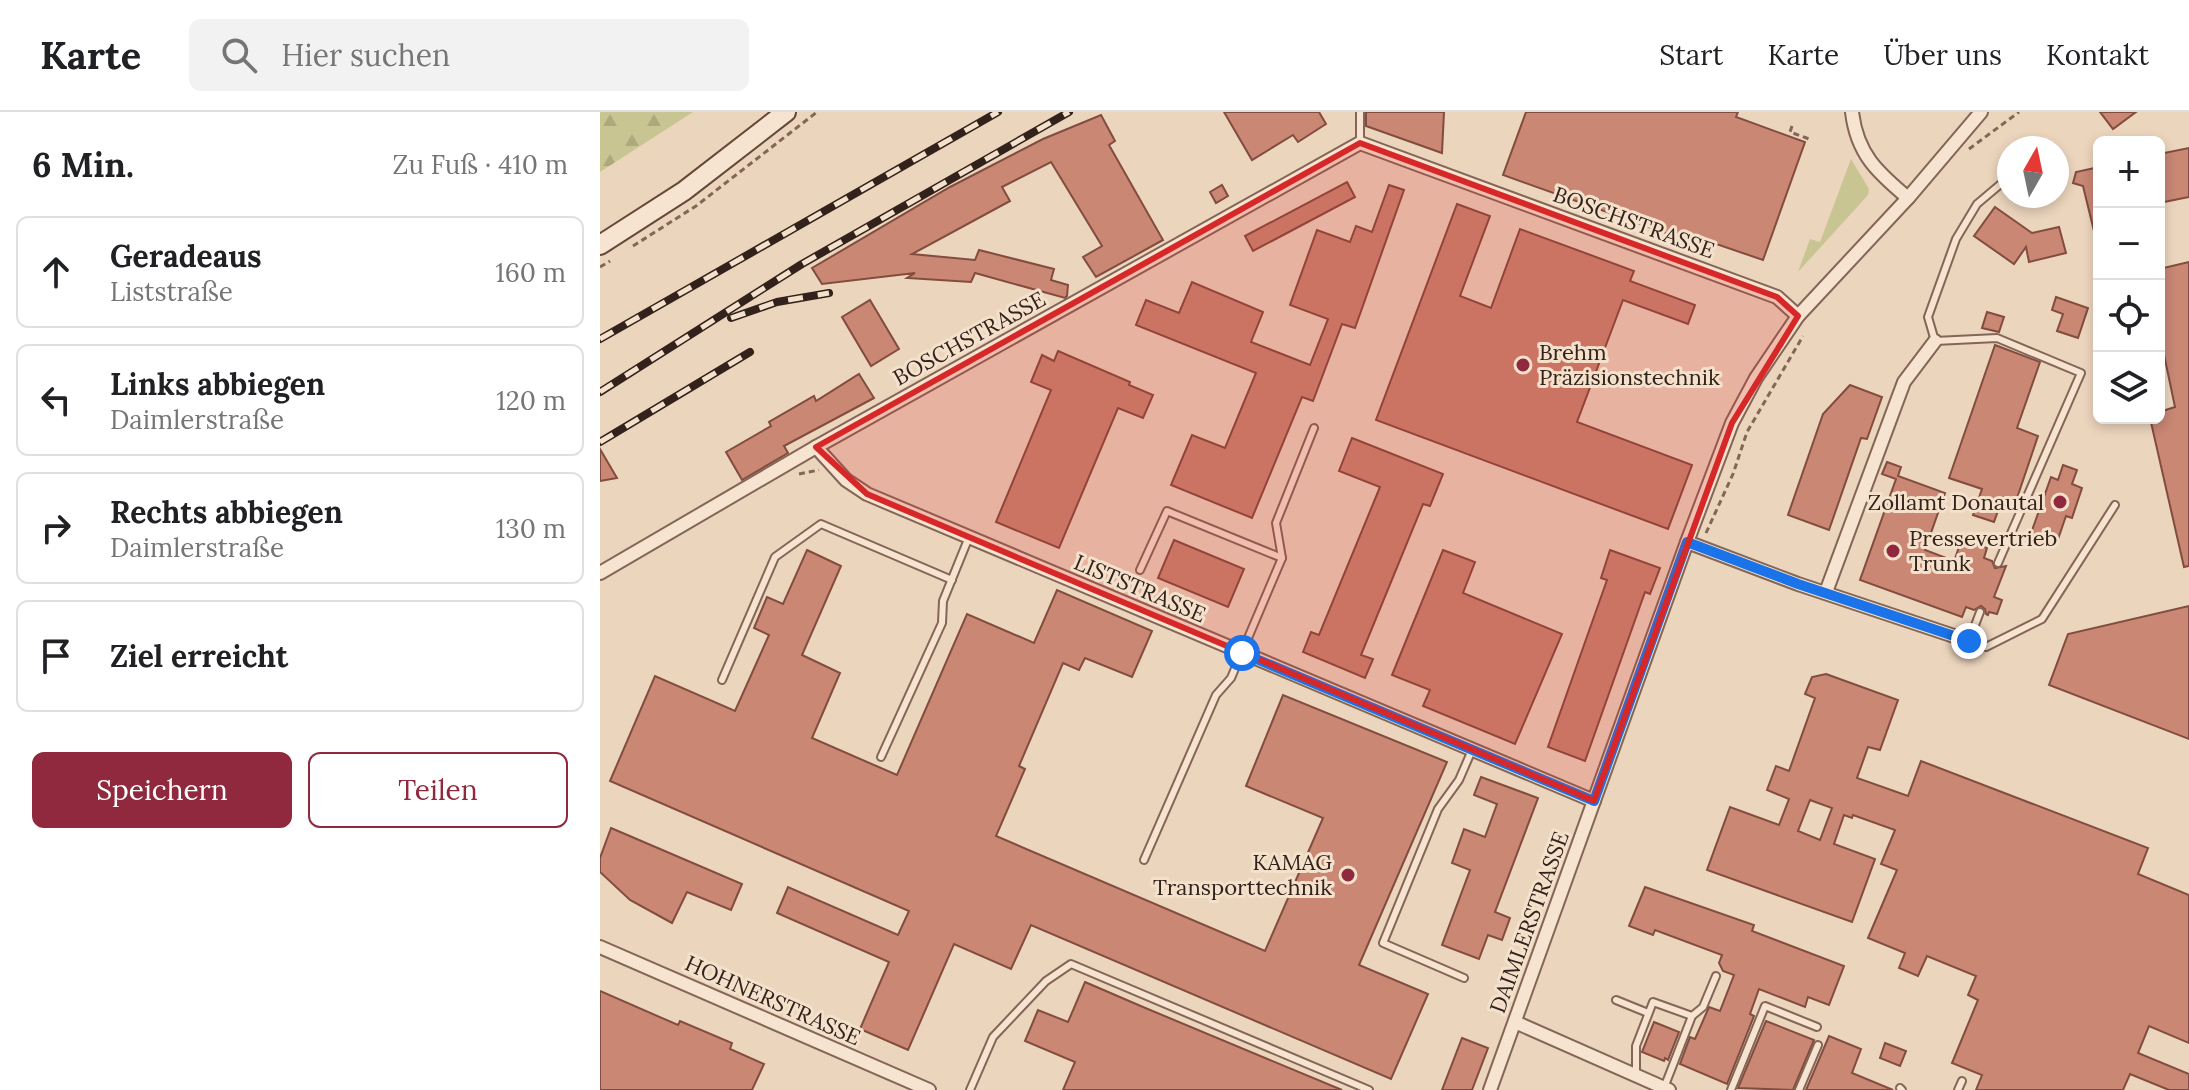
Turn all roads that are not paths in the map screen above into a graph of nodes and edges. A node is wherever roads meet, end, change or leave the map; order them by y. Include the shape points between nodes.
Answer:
1 (786, 112) edge
2 (1360, 112) edge
3 (1852, 112) edge
4 (1981, 112) edge
5 (1360, 143) junction
6 (1997, 187) edge
7 (1908, 198) junction
8 (600, 245) edge
9 (1798, 316) junction
10 (1935, 341) junction
11 (1314, 428) dead end
12 (816, 447) junction
13 (2115, 505) dead end
14 (969, 537) junction
15 (1697, 547) junction
16 (1282, 558) junction
17 (1998, 563) dead end
18 (1140, 570) dead end
19 (600, 573) edge
20 (952, 580) junction
21 (1826, 592) junction
22 (1980, 612) dead end
23 (1969, 641) junction
24 (1242, 653) junction
25 (722, 680) dead end
26 (1472, 750) junction
27 (881, 757) dead end
28 (1594, 801) junction
29 (1144, 860) dead end
30 (600, 947) edge
31 (1716, 976) dead end
32 (1464, 978) dead end
33 (1616, 1000) dead end
34 (1648, 1013) junction
35 (1692, 1016) junction
36 (1515, 1022) junction
37 (1817, 1027) dead end
38 (1818, 1045) dead end
39 (1636, 1075) junction
40 (1962, 1081) dead end
41 (1666, 1089) edge
42 (929, 1090) edge
43 (970, 1090) edge
44 (1369, 1090) edge
45 (1490, 1090) edge
46 (1731, 1090) edge
47 (1799, 1090) edge
48 (1958, 1090) edge

1 - 8 main road via 684,191
2 - 5 lane
3 - 7 street via 1860,145 1877,172
4 - 7 street, DAIMLERSTRASSE
5 - 9 street, BOSCHSTRASSE via 1777,297
5 - 12 street, BOSCHSTRASSE
6 - 10 lane via 1977,204 1956,239 1928,317
7 - 9 street, DAIMLERSTRASSE
9 - 15 street, DAIMLERSTRASSE via 1732,423
10 - 17 lane via 1997,338 2081,373
10 - 21 street via 1904,382
11 - 16 lane via 1276,523
12 - 14 street, LISTSTRASSE via 867,494
12 - 19 street, BOSCHSTRASSE
13 - 23 lane via 2042,619 1986,647
14 - 20 lane
14 - 24 street, LISTSTRASSE
15 - 21 street
15 - 28 street, DAIMLERSTRASSE
16 - 18 lane via 1167,511
16 - 24 lane
20 - 25 lane via 821,524 775,557
20 - 27 lane via 943,601 942,623
21 - 23 street
22 - 23 lane
24 - 26 street, LISTSTRASSE
24 - 29 lane via 1216,695
26 - 28 street, LISTSTRASSE
26 - 32 lane via 1438,809 1383,943
28 - 36 street, DAIMLERSTRASSE
30 - 42 street, HOHNERSTRASSE
31 - 35 lane via 1703,1007
33 - 34 lane
34 - 35 lane via 1653,1002
34 - 39 lane via 1636,1046
35 - 41 lane
36 - 39 street
36 - 45 street, DAIMLERSTRASSE
37 - 46 lane via 1765,1006
38 - 47 lane
39 - 41 street
40 - 48 lane
43 - 44 lane via 993,1037 1046,981 1071,964

